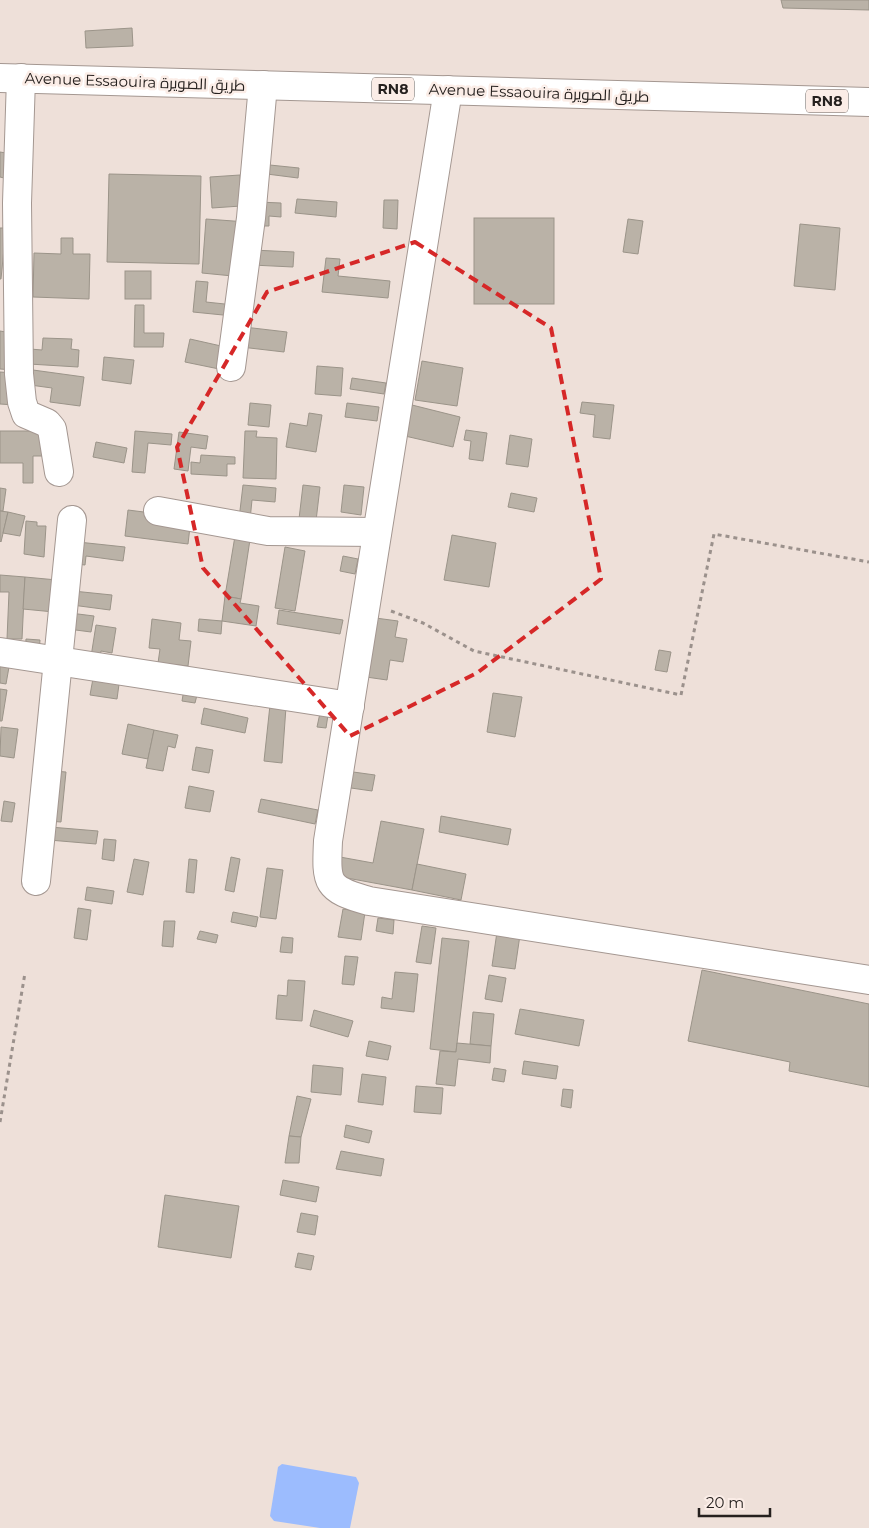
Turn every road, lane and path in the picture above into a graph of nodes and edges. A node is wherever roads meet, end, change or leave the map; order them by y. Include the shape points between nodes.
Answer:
1 (10, 78) edge
2 (263, 85) junction
3 (448, 90) junction
4 (869, 102) edge
5 (231, 367) dead end
6 (59, 472) dead end
7 (158, 511) dead end
8 (72, 520) dead end
9 (377, 532) junction
10 (869, 562) edge
11 (366, 602) junction
12 (0, 652) edge
13 (58, 660) junction
14 (350, 706) junction
15 (36, 881) dead end
16 (25, 973) dead end
17 (869, 980) edge
18 (0, 1122) edge

1 - 2 street, Avenue Essaouira طريق الصويرة / RN8
1 - 6 street via 22,402 26,414 47,423 52,429
2 - 3 street, Avenue Essaouira طريق الصويرة / RN8
2 - 5 street via 251,218
3 - 4 street, Avenue Essaouira طريق الصويرة / RN8
3 - 9 street
7 - 9 street via 268,531
8 - 13 street
9 - 11 street
10 - 11 path via 714,534 681,695 474,650 423,624
11 - 14 street
12 - 13 street
13 - 14 street
13 - 15 street
14 - 17 street via 328,841 327,863 334,889 369,901 420,910
16 - 18 path

